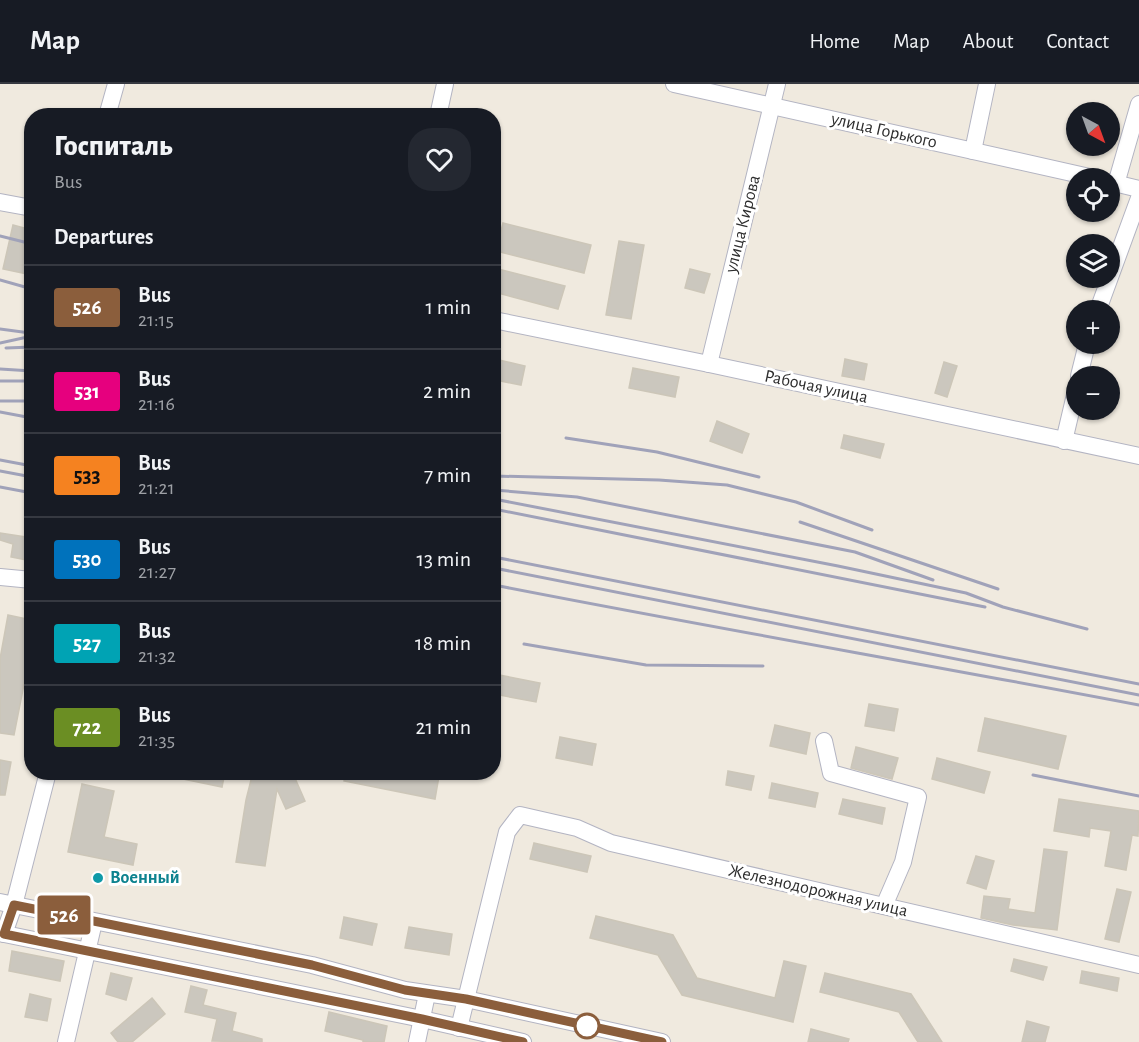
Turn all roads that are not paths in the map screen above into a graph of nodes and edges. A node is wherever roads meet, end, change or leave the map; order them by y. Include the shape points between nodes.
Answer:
1 (116, 84) edge
2 (446, 84) edge
3 (674, 84) edge
4 (777, 84) edge
5 (987, 84) edge
6 (1139, 104) edge
7 (771, 106) junction
8 (109, 108) edge
9 (440, 108) edge
10 (973, 151) junction
11 (1118, 168) edge
12 (1066, 172) edge
13 (1120, 185) edge
14 (1139, 189) edge
15 (1139, 198) edge
16 (0, 202) edge
17 (24, 206) edge
18 (1102, 300) edge
19 (501, 321) edge
20 (709, 364) junction
21 (1069, 420) edge
22 (1064, 441) junction
23 (1139, 456) edge
24 (0, 577) edge
25 (24, 579) edge
26 (824, 741) dead end
27 (45, 780) edge
28 (7, 903) edge
29 (884, 906) junction
30 (94, 922) junction
31 (2, 933) edge
32 (87, 950) junction
33 (1139, 965) edge
34 (427, 994) junction
35 (466, 999) junction
36 (422, 1019) junction
37 (459, 1028) junction
38 (66, 1042) edge
39 (417, 1042) edge
40 (523, 1042) edge
41 (662, 1042) edge

1 - 8 street
2 - 9 street
3 - 7 street, улица Горького
4 - 7 street, улица Кирова
5 - 10 street
6 - 11 street
7 - 10 street, улица Горького
7 - 20 street, улица Кирова
10 - 12 street, улица Горького
13 - 14 street
15 - 18 street
16 - 17 street
19 - 20 street, Рабочая улица
20 - 22 street, Рабочая улица
21 - 22 street
22 - 23 street, Рабочая улица
24 - 25 street
26 - 29 street via 831,773 918,797 903,862
27 - 28 street
28 - 30 street
28 - 31 street
29 - 33 street, Железнодорожная улица
29 - 35 street, Железнодорожная улица via 611,843 577,828 520,815 507,832
30 - 32 street
30 - 34 street via 312,965
31 - 32 street
32 - 36 street
32 - 38 street
34 - 35 street
34 - 36 street
35 - 37 street
35 - 41 street
36 - 37 street
36 - 39 street
37 - 40 street

